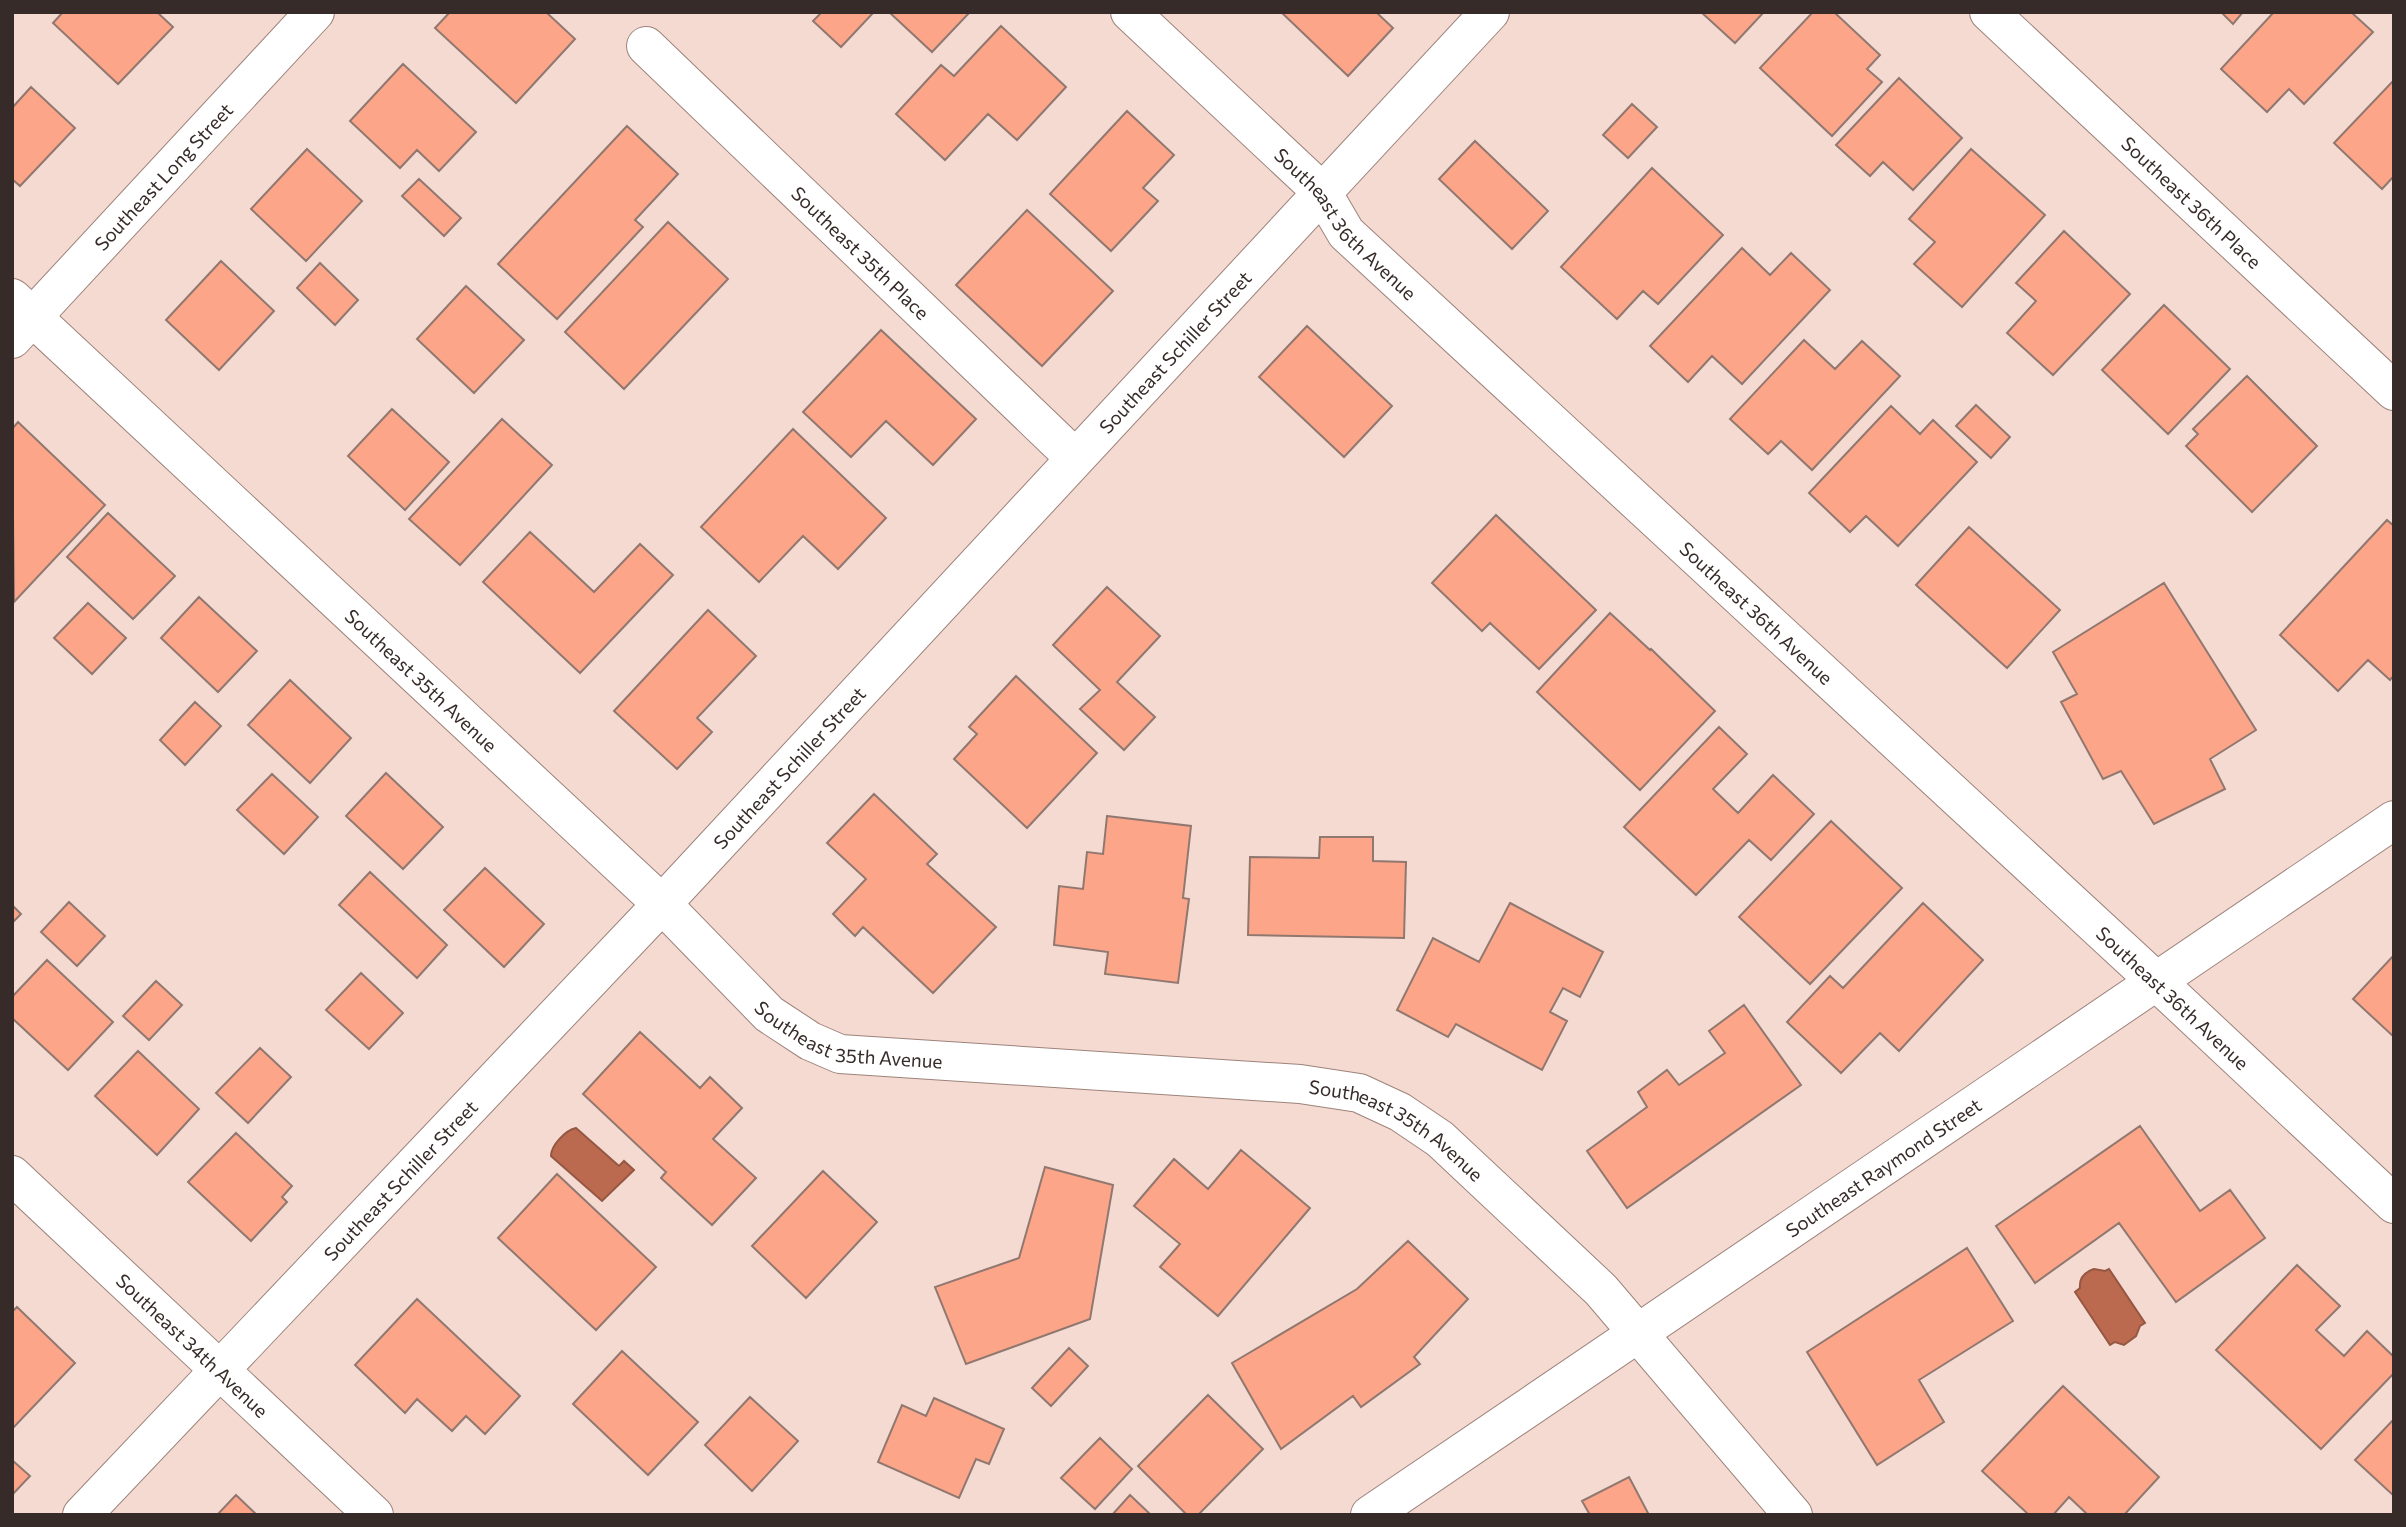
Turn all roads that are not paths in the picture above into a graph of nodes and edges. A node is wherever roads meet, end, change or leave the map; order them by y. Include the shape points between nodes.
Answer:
1 (315, 12) edge
2 (1130, 12) edge
3 (1490, 12) edge
4 (1989, 12) edge
5 (646, 46) dead end
6 (1322, 192) junction
7 (19, 318) edge
8 (2394, 391) edge
9 (1075, 458) junction
10 (2394, 820) edge
11 (662, 904) junction
12 (2157, 982) junction
13 (12, 1175) edge
14 (2394, 1204) edge
15 (1638, 1332) junction
16 (221, 1369) junction
17 (82, 1515) edge
18 (374, 1515) edge
19 (1370, 1515) edge
20 (1793, 1515) edge

1 - 7 street, Southeast Long Street
2 - 6 street, Southeast 36th Avenue
3 - 6 street, Southeast Schiller Street
4 - 8 street, Southeast 36th Place
5 - 9 street, Southeast 35th Place
6 - 9 street, Southeast Schiller Street
6 - 12 street, Southeast 36th Avenue via 1346,233
7 - 11 street, Southeast 35th Avenue
9 - 11 street, Southeast Schiller Street
10 - 12 street, Southeast Raymond Street
11 - 15 street, Southeast 35th Avenue via 769,1014 840,1054 1300,1084 1359,1093 1400,1112 1440,1139 1601,1290
11 - 16 street, Southeast Schiller Street
12 - 14 street, Southeast 36th Avenue
12 - 15 street, Southeast Raymond Street
13 - 16 street, Southeast 34th Avenue
15 - 19 street, Southeast Raymond Street
15 - 20 street, Southeast 35th Avenue
16 - 17 street, Southeast Schiller Street
16 - 18 street, Southeast 34th Avenue

